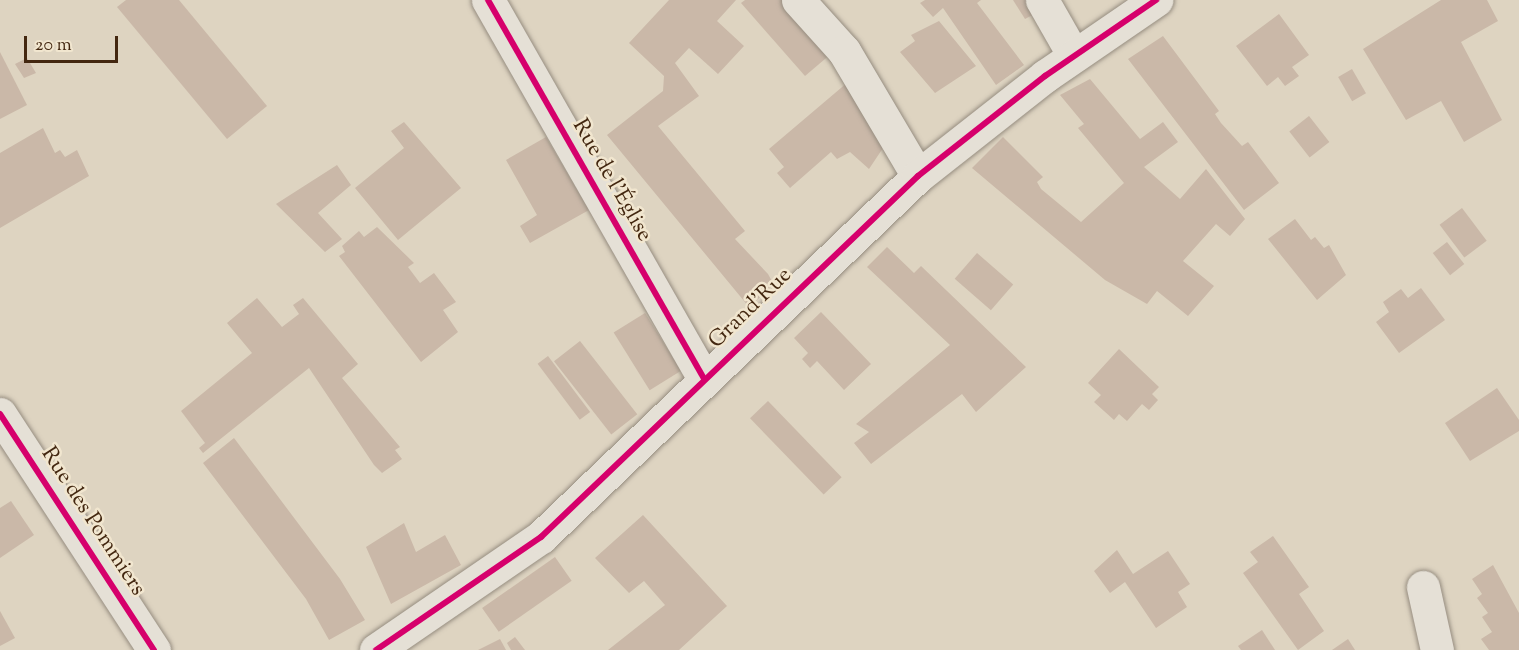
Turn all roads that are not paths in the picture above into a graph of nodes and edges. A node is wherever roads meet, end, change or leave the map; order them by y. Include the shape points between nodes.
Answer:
1 (488, 0) edge
2 (798, 0) edge
3 (1042, 0) edge
4 (1156, 0) edge
5 (1074, 56) junction
6 (918, 176) junction
7 (704, 379) junction
8 (0, 414) edge
9 (1423, 587) dead end
10 (154, 650) edge
11 (376, 650) edge
12 (1437, 650) edge

1 - 7 street, Rue de l'Église
2 - 6 street via 844,51
3 - 5 street
4 - 5 street, Grand'Rue
5 - 6 street, Grand'Rue
6 - 7 street, Grand'Rue
7 - 11 street, Grand'Rue via 541,537
8 - 10 street, Rue des Pommiers
9 - 12 street

